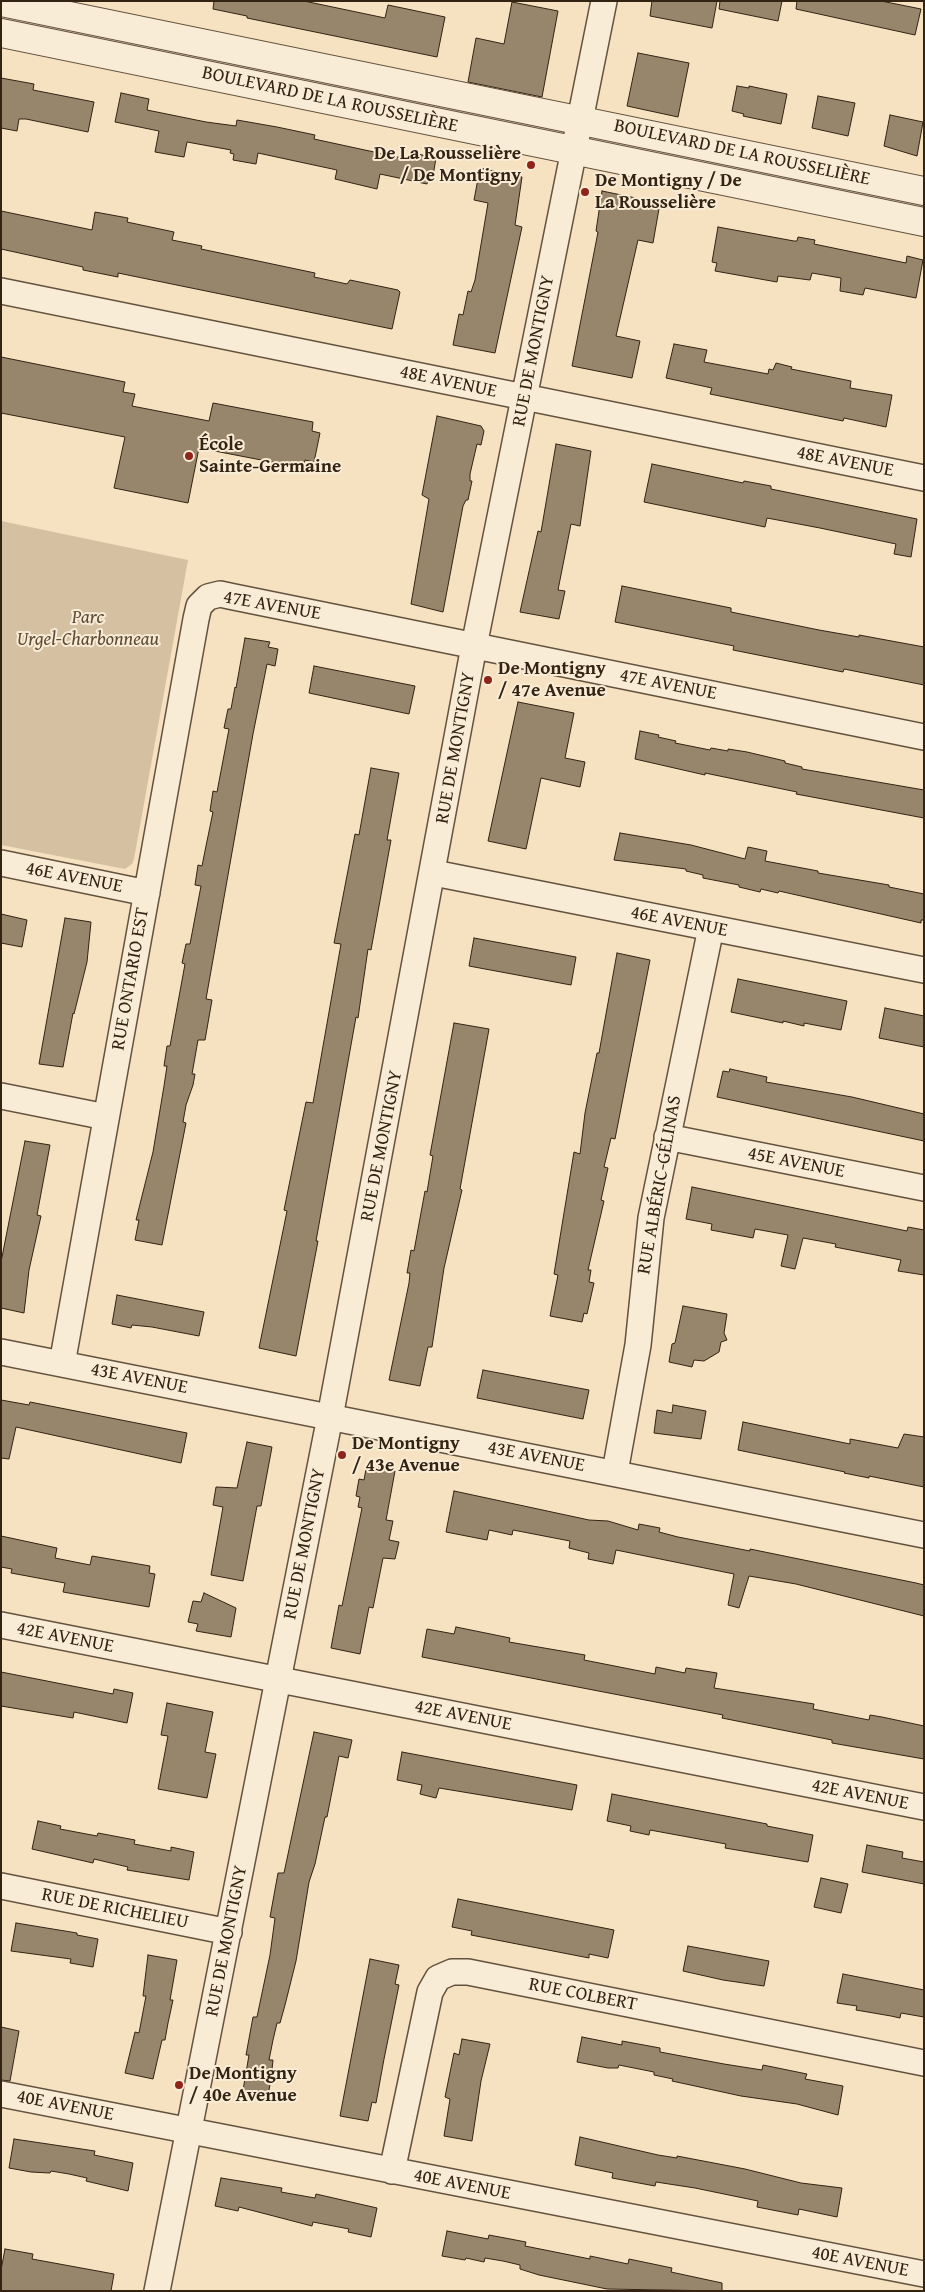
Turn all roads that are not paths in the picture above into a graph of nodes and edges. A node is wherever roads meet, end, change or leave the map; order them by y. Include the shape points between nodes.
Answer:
1 (604, 1) edge
2 (1, 2) edge
3 (1, 33) edge
4 (579, 120) junction
5 (574, 150) junction
6 (924, 191) edge
7 (924, 222) edge
8 (1, 291) edge
9 (525, 398) junction
10 (924, 478) edge
11 (208, 597) joint
12 (474, 646) junction
13 (924, 737) edge
14 (1, 863) edge
15 (434, 873) junction
16 (147, 893) junction
17 (710, 928) junction
18 (924, 970) edge
19 (1, 1096) edge
20 (106, 1117) junction
21 (668, 1137) junction
22 (924, 1188) edge
23 (1, 1352) edge
24 (62, 1364) junction
25 (330, 1417) junction
26 (614, 1472) junction
27 (924, 1534) edge
28 (1, 1625) edge
29 (279, 1680) junction
30 (924, 1808) edge
31 (1, 1886) edge
32 (229, 1932) junction
33 (924, 2063) edge
34 (1, 2094) edge
35 (190, 2130) junction
36 (392, 2171) junction
37 (924, 2274) edge
38 (156, 2291) edge

1 - 4 street, RUE DE MONTIGNY
2 - 4 street, BOULEVARD DE LA ROUSSELIÈRE
3 - 5 street, BOULEVARD DE LA ROUSSELIÈRE
4 - 5 street, RUE DE MONTIGNY
4 - 6 street, BOULEVARD DE LA ROUSSELIÈRE
5 - 7 street, BOULEVARD DE LA ROUSSELIÈRE
5 - 9 street, RUE DE MONTIGNY
8 - 9 street, 48E AVENUE
9 - 10 street, 48E AVENUE
9 - 12 street, RUE DE MONTIGNY
11 - 12 street, 47E AVENUE via 220,594
11 - 16 street, RUE ONTARIO EST via 199,606 196,619
12 - 13 street, 47E AVENUE
12 - 15 street, RUE DE MONTIGNY
14 - 16 street, 46E AVENUE
15 - 17 street, 46E AVENUE
15 - 25 street, RUE DE MONTIGNY
16 - 20 street, RUE ONTARIO EST
17 - 18 street, 46E AVENUE
17 - 21 street, RUE ALBÉRIC-GÉLINAS
19 - 20 street
20 - 24 street, RUE ONTARIO EST
21 - 22 street, 45E AVENUE
21 - 26 street, RUE ALBÉRIC-GÉLINAS via 650,1218 638,1346
23 - 24 street, 43E AVENUE
24 - 25 street, 43E AVENUE
25 - 26 street, 43E AVENUE
25 - 29 street, RUE DE MONTIGNY
26 - 27 street, 43E AVENUE
28 - 29 street, 42E AVENUE
29 - 30 street, 42E AVENUE
29 - 32 street, RUE DE MONTIGNY
31 - 32 street, RUE DE RICHELIEU
32 - 35 street, RUE DE MONTIGNY
33 - 36 street, RUE COLBERT via 468,1972 452,1972 438,1978 430,1992
34 - 35 street, 40E AVENUE
35 - 36 street, 40E AVENUE
35 - 38 street, RUE DE MONTIGNY
36 - 37 street, 40E AVENUE

